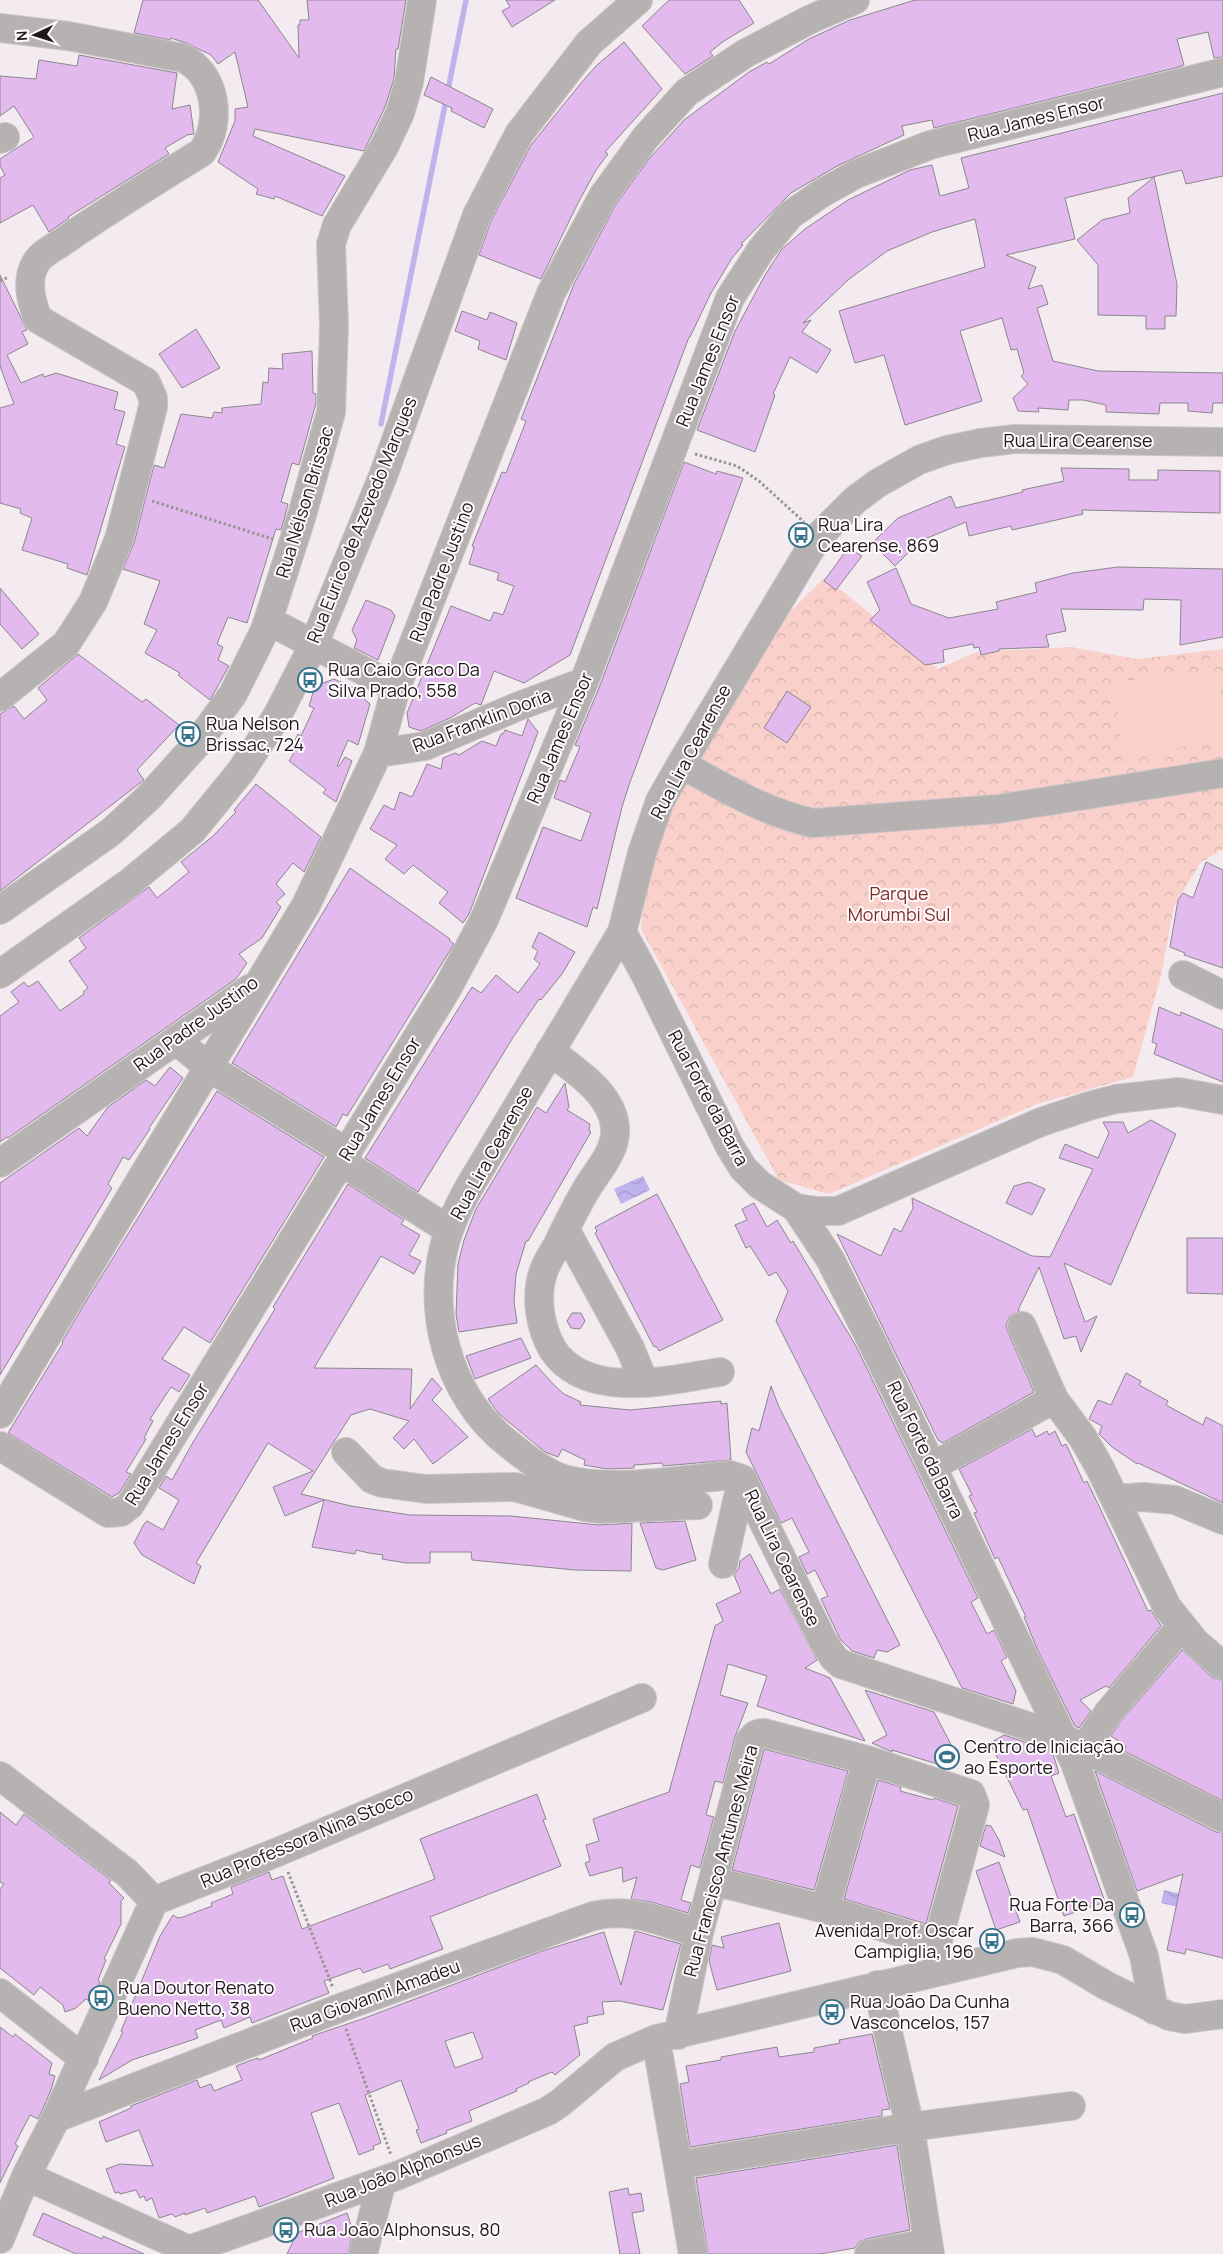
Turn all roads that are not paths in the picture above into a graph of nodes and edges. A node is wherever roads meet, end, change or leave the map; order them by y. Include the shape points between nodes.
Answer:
1 (422, 0) edge
2 (638, 0) edge
3 (855, 0) edge
4 (0, 28) edge
5 (1223, 72) edge
6 (1223, 442) edge
7 (269, 621) junction
8 (314, 644) junction
9 (584, 682) junction
10 (396, 688) junction
11 (0, 698) edge
12 (378, 753) junction
13 (681, 764) junction
14 (1223, 773) edge
15 (0, 910) edge
16 (622, 932) junction
17 (0, 974) edge
18 (1184, 975) dead end
19 (259, 983) junction
20 (1223, 995) edge
21 (176, 1040) junction
22 (550, 1051) junction
23 (208, 1067) junction
24 (1223, 1100) edge
25 (344, 1157) junction
26 (0, 1163) edge
27 (796, 1208) junction
28 (838, 1211) junction
29 (565, 1229) junction
30 (449, 1230) junction
31 (830, 1259) junction
32 (1022, 1326) dead end
33 (720, 1372) dead end
34 (644, 1382) junction
35 (1054, 1399) junction
36 (0, 1414) edge
37 (0, 1446) edge
38 (346, 1452) dead end
39 (525, 1457) junction
40 (933, 1466) junction
41 (742, 1479) junction
42 (515, 1487) junction
43 (1116, 1499) junction
44 (698, 1505) dead end
45 (1223, 1520) edge
46 (723, 1564) dead end
47 (1181, 1627) junction
48 (1223, 1666) edge
49 (642, 1698) dead end
50 (1074, 1744) junction
51 (866, 1760) junction
52 (0, 1776) edge
53 (1223, 1818) edge
54 (713, 1881) junction
55 (154, 1901) junction
56 (825, 1910) junction
57 (699, 1933) junction
58 (937, 1944) junction
59 (936, 1971) junction
60 (877, 1985) junction
61 (0, 1993) edge
62 (1154, 2010) junction
63 (1223, 2014) edge
64 (667, 2037) junction
65 (84, 2059) junction
66 (1071, 2106) dead end
67 (56, 2118) junction
68 (910, 2127) junction
69 (678, 2165) junction
70 (26, 2176) junction
71 (382, 2182) junction
72 (7, 2198) edge
73 (0, 2239) edge
74 (929, 2248) edge
75 (188, 2252) edge
76 (363, 2254) edge
77 (693, 2254) edge
78 (869, 2254) edge

1 - 7 street, Rua Nélson Brissac via 409,82 400,113 384,147 337,225 331,244 334,326 331,412
2 - 8 street, Rua Eurico de Azevedo Marques via 589,43 519,134 477,215 383,476
3 - 10 street, Rua Padre Justino via 811,18 746,53 687,92 646,137 603,196 551,293
4 - 11 street via 68,36 183,58 201,70 209,85 214,119 213,133 202,152 90,222 38,259 32,272 30,289 38,319 146,382 153,407 119,539 93,602 66,644
5 - 9 street, Rua James Ensor via 930,145 856,174 790,215 761,250 730,298
6 - 13 street, Rua Lira Cearense via 1015,439 948,450 919,460 878,483 854,500 819,536
7 - 8 street
7 - 15 street, Rua Nélson Brissac via 233,694 196,745 149,797 111,832
8 - 10 street
8 - 17 street, Rua Eurico de Azevedo Marques via 278,716 240,771 192,831 129,883
9 - 12 street, Rua Franklin Doria via 425,746
9 - 25 street, Rua James Ensor via 484,920 447,989
10 - 12 street, Rua Padre Justino
12 - 19 street, Rua Padre Justino via 306,905
13 - 14 street via 744,798 813,823 998,809
13 - 16 street, Rua Lira Cearense via 660,801
16 - 22 street, Rua Lira Cearense
16 - 27 street, Rua Forte da Barra via 743,1168 760,1185
18 - 20 street
19 - 21 street, Rua Padre Justino
19 - 23 street
21 - 23 street
21 - 26 street, Rua Padre Justino
22 - 29 street via 594,1087 615,1126 612,1146
22 - 30 street, Rua Lira Cearense via 467,1190
23 - 25 street
23 - 36 street
24 - 28 street via 1180,1092 1116,1099 1089,1106 1041,1122
25 - 30 street
25 - 37 street, Rua James Ensor via 126,1509 108,1513
27 - 28 street
27 - 31 street, Rua Forte da Barra
28 - 31 street via 830,1232
29 - 34 street via 630,1348
29 - 34 street via 543,1273 540,1287 542,1326 549,1343 571,1369 586,1377 604,1382
30 - 39 street, Rua Lira Cearense via 439,1299 445,1346 466,1399 480,1419
31 - 40 street, Rua Forte da Barra
32 - 35 street
33 - 34 street
35 - 40 street
35 - 43 street via 1084,1438
38 - 42 street via 372,1479 382,1483 426,1489
39 - 41 street, Rua Lira Cearense via 563,1479 588,1484 628,1484 730,1475
39 - 42 street
40 - 50 street, Rua Forte da Barra
41 - 46 street
41 - 50 street, Rua Lira Cearense via 834,1658 851,1667 1020,1722
42 - 44 street via 585,1507
43 - 45 street via 1174,1500
43 - 47 street via 1156,1587
47 - 48 street
47 - 50 street via 1108,1713
49 - 55 street, Rua Professora Nina Stocco
50 - 53 street, Rua Lira Cearense
50 - 62 street, Rua Forte da Barra via 1081,1781 1144,1956
51 - 54 street, Rua Francisco Antunes Meira via 764,1733 754,1735
51 - 56 street
51 - 58 street, Rua Francisco Antunes Meira via 974,1798 975,1805
52 - 55 street via 127,1873
54 - 56 street
54 - 57 street, Rua Francisco Antunes Meira
55 - 65 street
56 - 58 street
57 - 64 street, Rua Francisco Antunes Meira
57 - 67 street, Rua Giovanni Amadeu via 632,1913 593,1916 340,2008
58 - 59 street, Rua Francisco Antunes Meira
59 - 60 street, Rua João Alphonsus
59 - 62 street, Rua João Alphonsus via 1017,1953 1049,1955
60 - 64 street, Rua João Alphonsus
60 - 68 street
61 - 65 street
62 - 63 street, Rua João Alphonsus via 1185,2019
64 - 69 street
64 - 71 street, Rua João Alphonsus via 615,2057 548,2111
65 - 67 street
66 - 68 street
67 - 70 street
68 - 69 street
68 - 74 street
69 - 77 street
70 - 72 street
70 - 75 street, Rua João Alphonsus
71 - 75 street, Rua João Alphonsus
71 - 76 street
72 - 73 street
74 - 78 street

